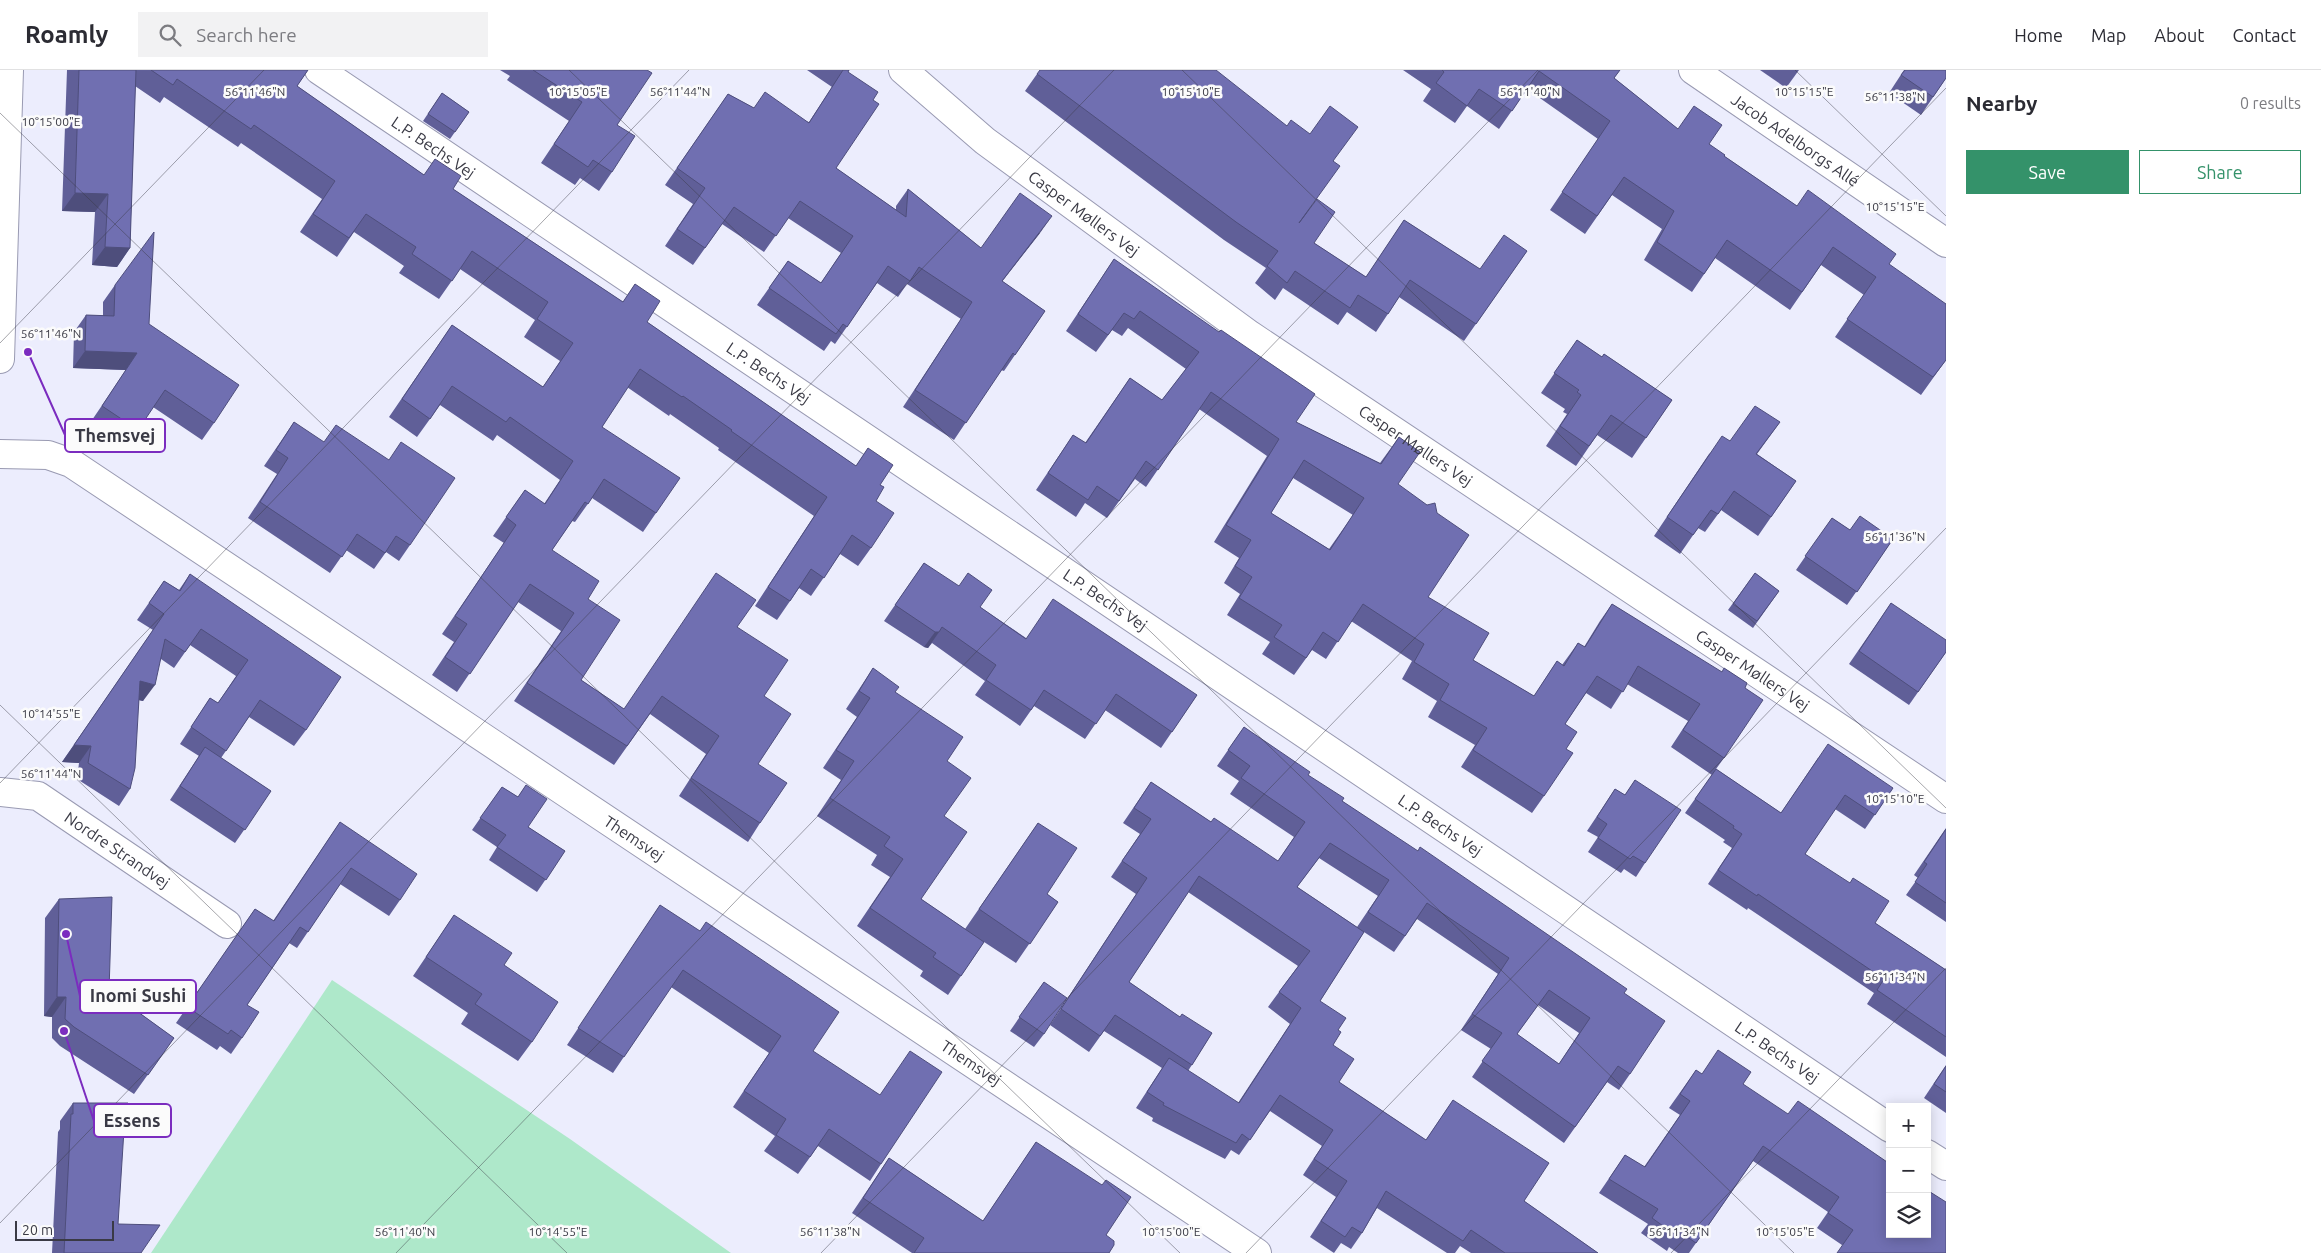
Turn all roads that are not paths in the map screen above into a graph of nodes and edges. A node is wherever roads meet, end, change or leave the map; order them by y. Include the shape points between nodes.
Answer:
1 (8, 70) edge
2 (319, 70) edge
3 (903, 70) edge
4 (1693, 70) edge
5 (1946, 243) edge
6 (0, 359) edge
7 (0, 454) edge
8 (0, 792) edge
9 (1946, 799) edge
10 (227, 924) dead end
11 (1886, 1125) edge
12 (1931, 1157) edge
13 (1946, 1166) edge
14 (1256, 1253) edge

1 - 6 street
2 - 11 street, L.P. Bechs Vej
3 - 9 street, Casper Møllers Vej via 985,141 1250,335
4 - 5 street, Jacob Adelborgs Allé
7 - 14 street, Themsvej via 48,455 71,463
8 - 10 street, Nordre Strandvej via 38,796
12 - 13 street

